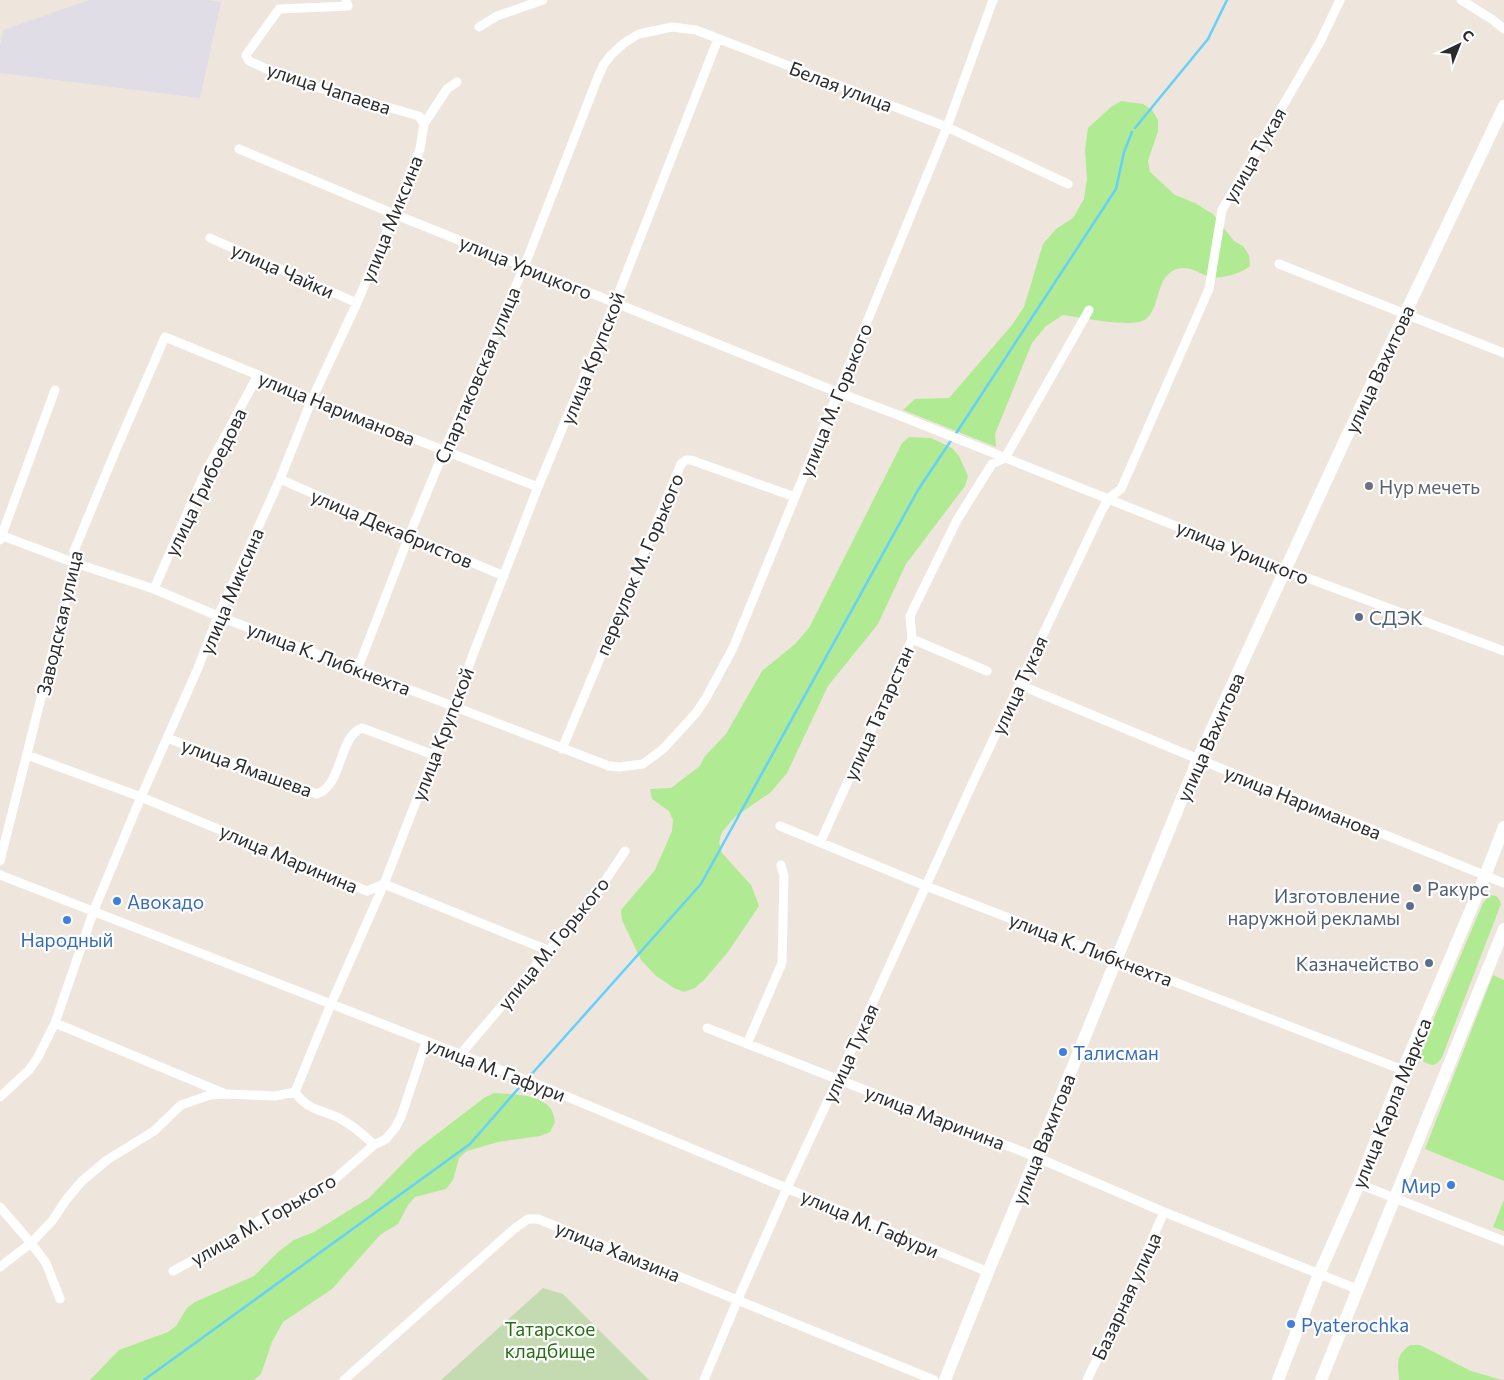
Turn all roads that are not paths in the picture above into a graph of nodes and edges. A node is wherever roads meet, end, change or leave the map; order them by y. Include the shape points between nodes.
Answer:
1 (346, 0) edge
2 (542, 0) edge
3 (993, 0) edge
4 (1340, 0) edge
5 (1461, 0) edge
6 (479, 27) dead end
7 (1504, 29) edge
8 (718, 39) junction
9 (611, 55) joint
10 (457, 82) dead end
11 (1504, 106) edge
12 (424, 124) junction
13 (946, 127) junction
14 (239, 149) dead end
15 (1068, 184) dead end
16 (394, 214) junction
17 (210, 238) dead end
18 (1279, 264) dead end
19 (524, 267) junction
20 (356, 302) junction
21 (615, 302) junction
22 (1089, 310) dead end
23 (1404, 315) junction
24 (165, 337) joint
25 (1504, 353) edge
26 (258, 375) junction
27 (54, 390) dead end
28 (837, 392) junction
29 (312, 398) junction
30 (444, 451) junction
31 (1005, 458) junction
32 (280, 479) junction
33 (538, 487) junction
34 (795, 497) junction
35 (1109, 498) junction
36 (409, 536) junction
37 (0, 537) edge
38 (75, 563) junction
39 (1286, 570) junction
40 (504, 576) junction
41 (154, 589) junction
42 (218, 616) junction
43 (912, 639) junction
44 (1504, 651) edge
45 (358, 668) junction
46 (987, 672) dead end
47 (1020, 684) junction
48 (452, 706) junction
49 (168, 738) junction
50 (562, 749) junction
51 (27, 755) junction
52 (434, 756) junction
53 (1198, 759) junction
54 (631, 766) joint
55 (142, 797) junction
56 (780, 826) dead end
57 (1504, 827) edge
58 (820, 843) junction
59 (625, 851) dead end
60 (0, 861) edge
61 (781, 865) dead end
62 (0, 875) edge
63 (1486, 876) junction
64 (1504, 883) edge
65 (384, 884) junction
66 (926, 886) junction
67 (94, 910) junction
68 (1504, 929) edge
69 (550, 950) junction
70 (1117, 959) junction
71 (331, 1004) junction
72 (55, 1023) junction
73 (707, 1028) dead end
74 (426, 1042) junction
75 (747, 1044) junction
76 (460, 1054) junction
77 (1402, 1070) junction
78 (838, 1079) junction
79 (295, 1092) junction
80 (227, 1094) junction
81 (0, 1097) edge
82 (374, 1145) junction
83 (1036, 1157) junction
84 (1358, 1184) junction
85 (787, 1188) junction
86 (1395, 1199) junction
87 (0, 1207) edge
88 (1164, 1212) junction
89 (1504, 1241) edge
90 (31, 1243) junction
91 (0, 1267) edge
92 (174, 1271) dead end
93 (988, 1272) junction
94 (1320, 1274) junction
95 (1357, 1289) junction
96 (60, 1299) dead end
97 (738, 1299) junction
98 (344, 1380) edge
99 (704, 1380) edge
100 (934, 1380) edge
101 (945, 1380) edge
102 (1087, 1380) edge
103 (1278, 1380) edge
104 (1321, 1380) edge

1 - 12 street, улица Чапаева via 348,6 279,8 246,55 249,61 291,80 419,116
2 - 6 street via 497,16
3 - 13 street, улица М. Горького
4 - 35 street, улица Тукая via 1320,42 1222,210 1209,289 1121,489
5 - 7 street
8 - 9 street, Белая улица via 696,30 672,27 639,34
8 - 13 street, Белая улица
8 - 21 street, улица Крупской
9 - 19 street, Спартаковская улица via 598,77
10 - 12 street, улица Миксина via 447,90
11 - 23 street, улица Вахитова
12 - 16 street, улица Миксина via 420,149
13 - 15 street, Белая улица
13 - 28 street, улица М. Горького
14 - 16 street, улица Урицкого
16 - 19 street, улица Урицкого
16 - 20 street, улица Миксина
17 - 20 street, улица Чайки
18 - 23 street
19 - 21 street, улица Урицкого
19 - 30 street, Спартаковская улица
20 - 29 street, улица Миксина
21 - 28 street, улица Урицкого
21 - 33 street, улица Крупской
22 - 31 street
23 - 25 street
23 - 39 street, улица Вахитова
24 - 26 street, улица Нариманова
24 - 38 street, Заводская улица via 74,551
26 - 29 street, улица Нариманова
26 - 41 street, улица Грибоедова via 202,479
27 - 37 street
28 - 31 street, улица Урицкого
28 - 34 street, улица М. Горького
29 - 30 street, улица Нариманова
29 - 32 street, улица Миксина
30 - 33 street, улица Нариманова
30 - 36 street, Спартаковская улица
31 - 35 street, улица Урицкого
31 - 43 street, улица Татарстан via 992,464 957,520 910,616
32 - 36 street, улица Декабристов
32 - 42 street, улица Миксина
33 - 40 street, улица Крупской
34 - 50 street, переулок М. Горького via 692,460 681,464
34 - 54 street, улица М. Горького via 733,648 706,698 662,749 647,761
35 - 39 street, улица Урицкого
35 - 47 street, улица Тукая
36 - 40 street, улица Декабристов
36 - 45 street, Спартаковская улица
37 - 38 street, улица К. Либкнехта
38 - 41 street, улица К. Либкнехта
38 - 51 street, Заводская улица
39 - 44 street, улица Урицкого
39 - 53 street, улица Вахитова
40 - 48 street, улица Крупской
41 - 42 street, улица К. Либкнехта
42 - 45 street, улица К. Либкнехта
42 - 49 street, улица Миксина
43 - 46 street
43 - 58 street, улица Татарстан
45 - 48 street, улица К. Либкнехта
47 - 53 street, улица Нариманова
47 - 66 street, улица Тукая
48 - 50 street, улица К. Либкнехта
48 - 52 street, улица Крупской
49 - 52 street, улица Ямашева via 317,794 329,785 345,748 356,730 362,728
49 - 55 street, улица Миксина
50 - 54 street, улица К. Либкнехта via 609,766
51 - 55 street, улица Маринина
51 - 60 street, Заводская улица
52 - 65 street, улица Крупской
53 - 63 street, улица Нариманова
53 - 70 street, улица Вахитова
55 - 65 street, улица Маринина via 368,891
55 - 67 street, улица Миксина
56 - 58 street, улица К. Либкнехта
57 - 63 street, улица Карла Маркса
58 - 66 street, улица К. Либкнехта
59 - 69 street, улица М. Горького via 595,896
61 - 75 street via 784,876 782,963
62 - 67 street, улица М. Гафури
63 - 64 street, улица Нариманова
63 - 77 street, улица Карла Маркса
65 - 69 street, улица Маринина
65 - 71 street, улица Крупской
66 - 70 street, улица К. Либкнехта
66 - 78 street, улица Тукая
67 - 71 street, улица М. Гафури
67 - 72 street, улица Миксина
68 - 86 street, улица Карла Маркса
69 - 76 street, улица М. Горького
70 - 77 street, улица К. Либкнехта
70 - 83 street, улица Вахитова
71 - 74 street, улица М. Гафури
71 - 79 street, улица Крупской
72 - 80 street
72 - 81 street, улица Миксина via 29,1070
73 - 75 street, улица Маринина
74 - 76 street, улица М. Гафури
74 - 82 street, улица М. Горького via 395,1128 386,1139
75 - 78 street, улица Маринина
76 - 85 street, улица М. Гафури
77 - 84 street, улица Карла Маркса
78 - 83 street, улица Маринина
78 - 85 street, улица Тукая
79 - 80 street via 275,1096
79 - 82 street via 309,1107 347,1123
80 - 90 street via 210,1095 180,1105 154,1131 98,1167 82,1181
82 - 92 street, улица М. Горького via 320,1190 268,1214
83 - 88 street, улица Маринина
83 - 93 street, улица Вахитова
84 - 86 street
84 - 94 street, улица Карла Маркса
85 - 93 street, улица М. Гафури
85 - 97 street, улица Тукая
86 - 89 street
86 - 95 street, улица Карла Маркса
87 - 90 street
88 - 94 street, улица Маринина
88 - 102 street, Базарная улица
90 - 91 street
90 - 96 street via 46,1263
93 - 101 street, улица Вахитова
94 - 95 street, улица Маринина
94 - 103 street, улица Карла Маркса
95 - 104 street, улица Карла Маркса
97 - 98 street, улица Хамзина via 538,1219 528,1219
97 - 99 street, улица Тукая
97 - 100 street, улица Хамзина

